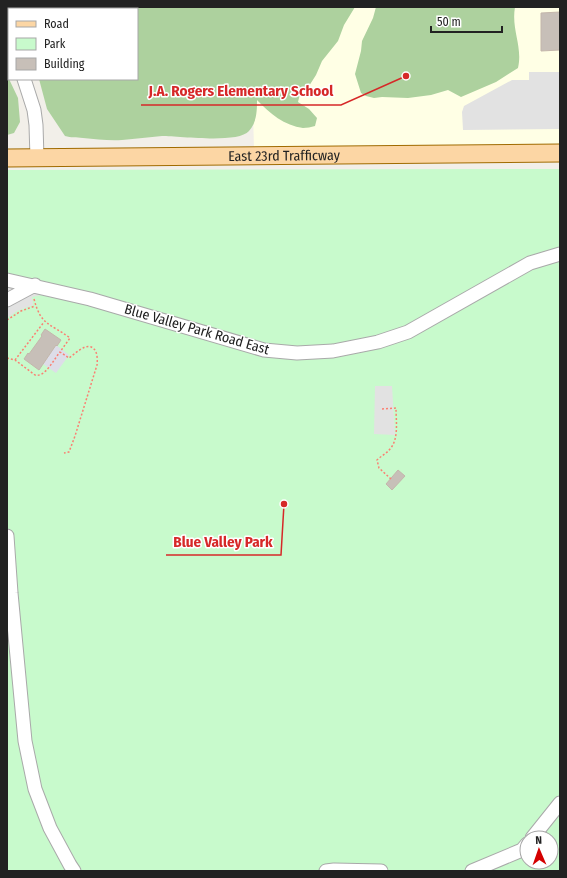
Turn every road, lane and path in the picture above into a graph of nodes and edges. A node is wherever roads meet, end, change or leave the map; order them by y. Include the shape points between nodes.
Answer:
1 (24, 80) edge
2 (560, 153) edge
3 (7, 158) edge
4 (37, 158) junction
5 (560, 254) edge
6 (7, 280) edge
7 (32, 287) junction
8 (7, 300) edge
9 (36, 306) junction
10 (7, 320) edge
11 (44, 322) junction
12 (60, 352) junction
13 (7, 358) edge
14 (15, 360) junction
15 (382, 408) dead end
16 (64, 453) dead end
17 (390, 479) dead end
18 (7, 536) edge
19 (560, 803) edge
20 (538, 830) edge
21 (519, 851) edge
22 (74, 871) edge
23 (326, 871) edge
24 (381, 871) edge
25 (472, 871) edge

1 - 4 street via 34,110
2 - 4 main road, East 23rd Trafficway
3 - 4 main road, East 23rd Trafficway
5 - 7 street, Blue Valley Park Road East via 530,263 408,332 378,342 333,351 297,353 264,350 90,299
6 - 7 street, Blue Valley Park Road East
7 - 8 street
7 - 9 path
9 - 10 path via 20,311
9 - 11 path
11 - 12 path via 70,338
11 - 14 path
12 - 14 path via 39,376
12 - 16 path via 69,358 85,347 90,347 97,351 98,359 75,436 69,452
13 - 14 path
15 - 17 path via 396,408 394,443 378,460 379,468
18 - 22 street via 26,741 33,782 50,828
19 - 20 street
21 - 25 street
23 - 24 street

